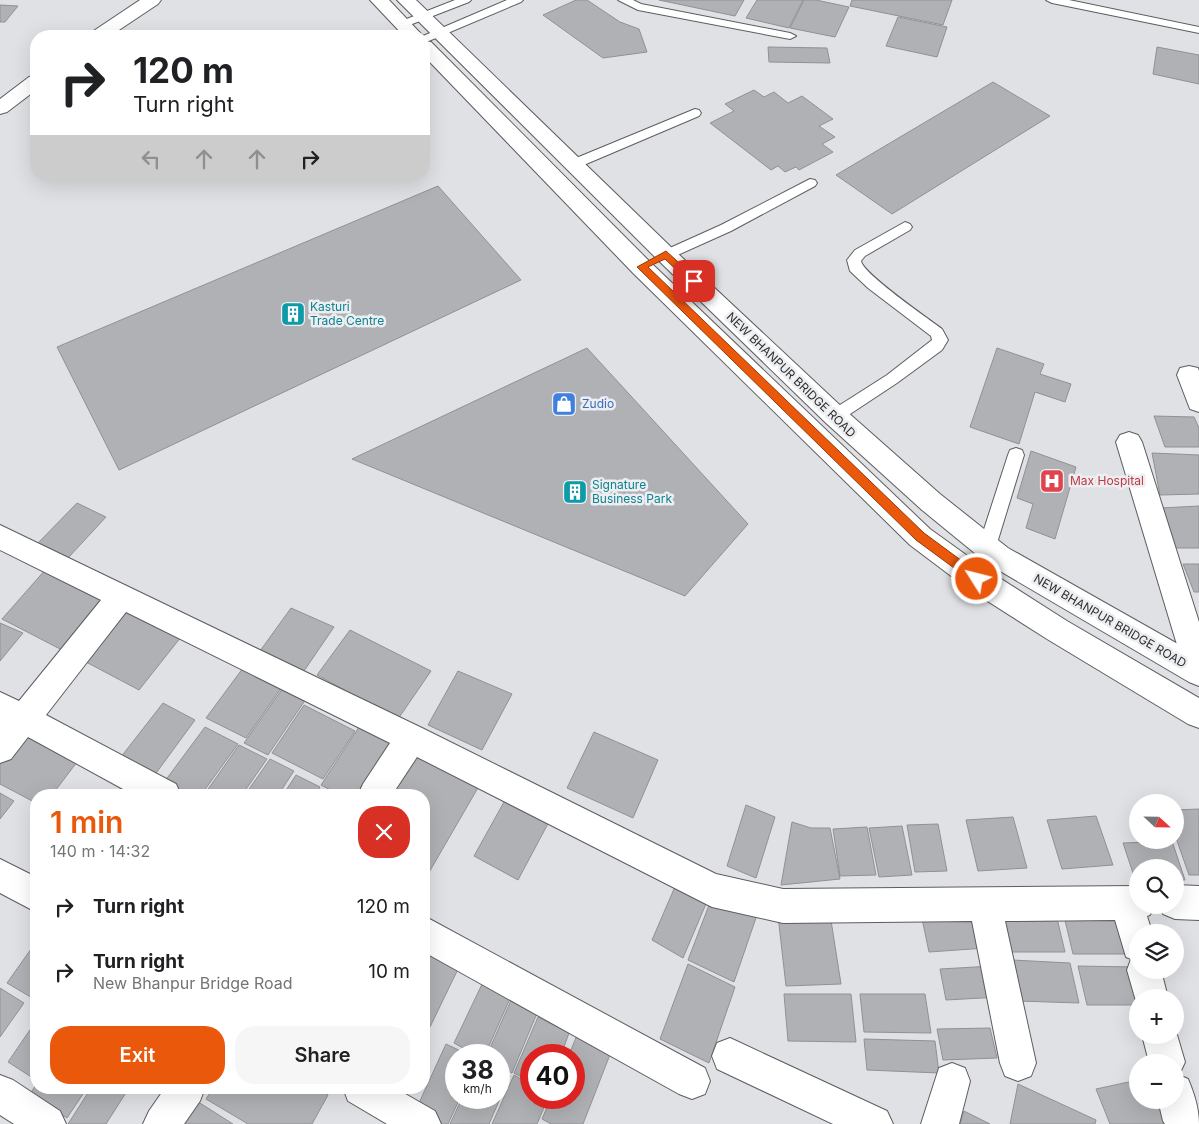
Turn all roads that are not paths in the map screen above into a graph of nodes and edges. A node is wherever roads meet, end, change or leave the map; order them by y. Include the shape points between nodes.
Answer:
1 (152, 0) edge
2 (379, 0) edge
3 (406, 0) edge
4 (465, 0) edge
5 (517, 0) edge
6 (624, 0) edge
7 (1052, 0) edge
8 (424, 17) junction
9 (107, 30) edge
10 (409, 30) edge
11 (428, 30) edge
12 (1199, 30) edge
13 (790, 36) dead end
14 (430, 39) edge
15 (30, 86) edge
16 (0, 108) edge
17 (695, 114) dead end
18 (574, 164) junction
19 (810, 183) dead end
20 (905, 227) dead end
21 (666, 255) junction
22 (641, 267) junction
23 (1189, 375) dead end
24 (1199, 402) edge
25 (835, 416) junction
26 (1129, 442) dead end
27 (1016, 455) dead end
28 (0, 537) edge
29 (986, 547) junction
30 (977, 579) junction
31 (122, 596) junction
32 (1199, 670) edge
33 (12, 712) edge
34 (1199, 714) edge
35 (412, 738) junction
36 (0, 748) edge
37 (154, 789) edge
38 (378, 789) edge
39 (0, 875) edge
40 (30, 892) edge
41 (1184, 902) edge
42 (1199, 902) edge
43 (1129, 903) edge
44 (984, 904) junction
45 (430, 936) edge
46 (730, 1056) dead end
47 (1018, 1064) dead end
48 (692, 1081) dead end
49 (952, 1081) dead end
50 (0, 1094) edge
51 (183, 1094) edge
52 (371, 1094) edge
53 (47, 1124) edge
54 (162, 1124) edge
55 (422, 1124) edge
56 (874, 1124) edge
57 (940, 1124) edge

1 - 9 street
2 - 10 street
3 - 8 street, NEW BHANPUR BRIDGE ROAD
4 - 8 lane
5 - 14 lane
6 - 13 lane via 654,10
7 - 12 lane
8 - 10 lane
8 - 11 street, NEW BHANPUR BRIDGE ROAD
14 - 18 street, NEW BHANPUR BRIDGE ROAD
14 - 22 street, NEW BHANPUR BRIDGE ROAD
15 - 16 street
17 - 18 lane
18 - 21 street, NEW BHANPUR BRIDGE ROAD
19 - 21 lane via 726,228
20 - 25 lane via 860,252 854,266 937,333 940,340 937,346 892,379
21 - 22 street
21 - 25 street, NEW BHANPUR BRIDGE ROAD
22 - 30 street, NEW BHANPUR BRIDGE ROAD via 920,537
23 - 24 street
25 - 29 street, NEW BHANPUR BRIDGE ROAD
26 - 32 street
27 - 29 lane
28 - 31 street
29 - 30 lane
29 - 32 street, NEW BHANPUR BRIDGE ROAD
30 - 34 street, NEW BHANPUR BRIDGE ROAD
31 - 33 street
31 - 35 street
33 - 36 street
33 - 37 street
35 - 38 street
35 - 44 street via 712,890 783,906
39 - 40 street
41 - 42 street
43 - 44 street
44 - 47 street
45 - 48 street
46 - 56 street
49 - 57 street
50 - 53 street
51 - 54 street
52 - 55 street

